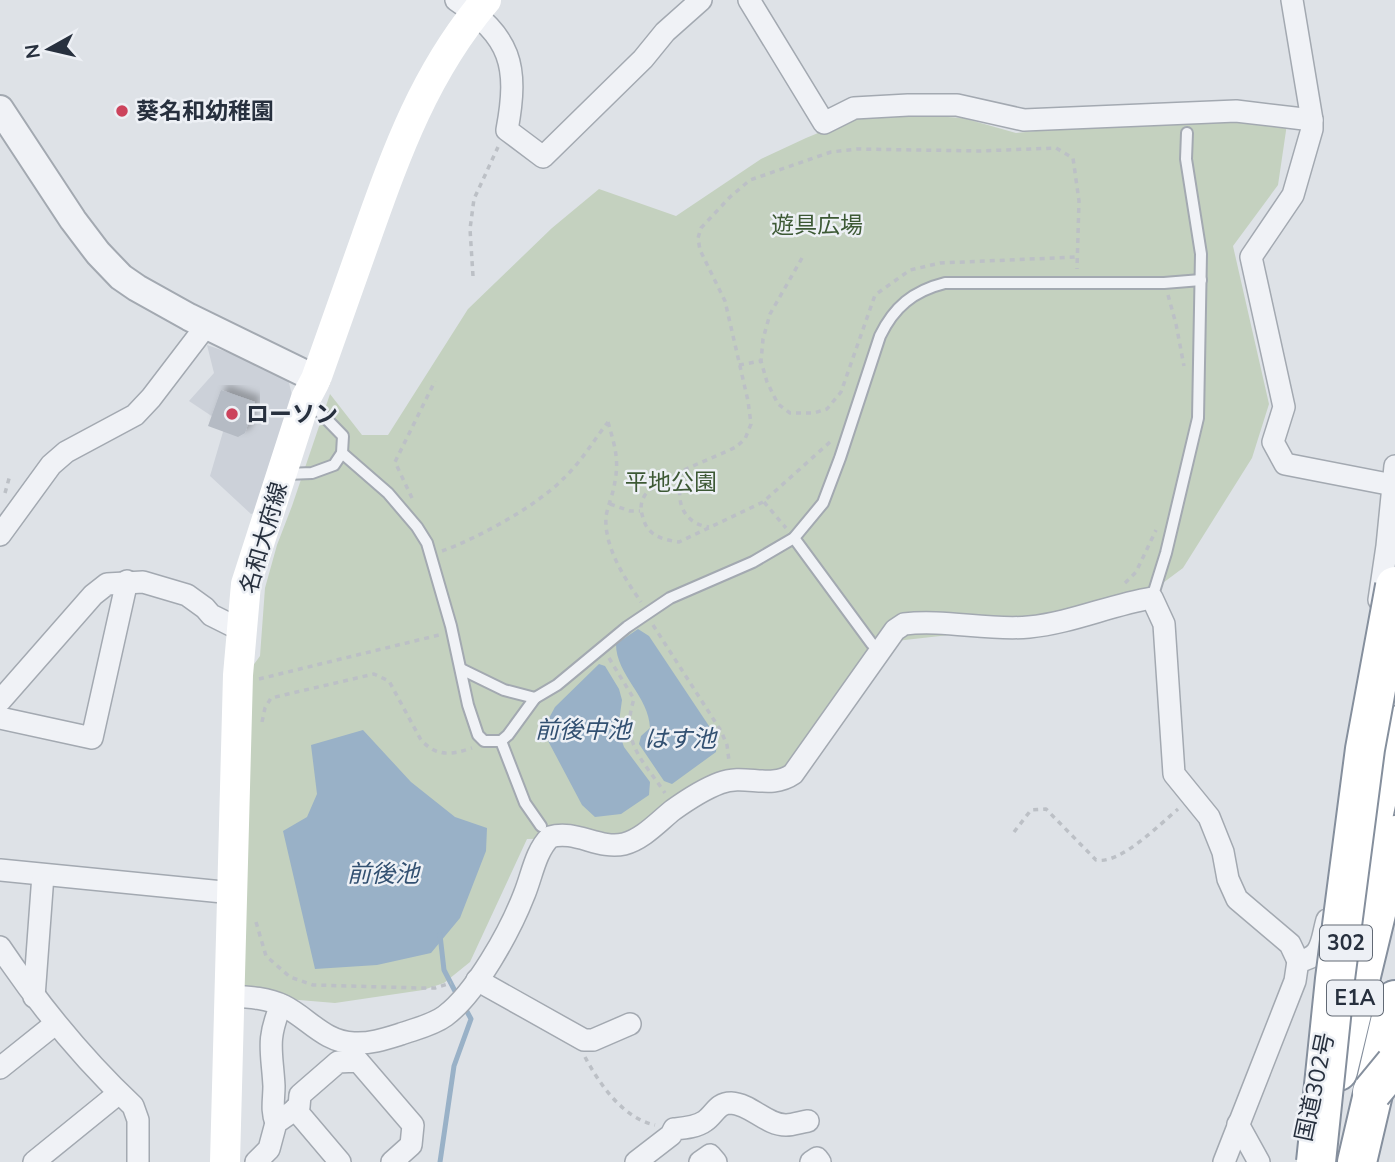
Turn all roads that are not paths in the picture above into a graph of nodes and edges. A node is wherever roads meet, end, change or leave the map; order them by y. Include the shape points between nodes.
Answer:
1 (701, 0) edge
2 (748, 0) edge
3 (1292, 0) edge
4 (472, 4) edge
5 (0, 109) edge
6 (1312, 120) junction
7 (1187, 133) dead end
8 (7, 134) edge
9 (1201, 280) junction
10 (206, 326) junction
11 (311, 389) junction
12 (342, 453) junction
13 (281, 474) junction
14 (1394, 476) edge
15 (0, 535) edge
16 (794, 538) junction
17 (127, 581) junction
18 (1395, 586) edge
19 (1152, 598) junction
20 (243, 631) junction
21 (872, 644) dead end
22 (461, 669) junction
23 (535, 698) junction
24 (0, 701) edge
25 (0, 718) edge
26 (1395, 724) edge
27 (501, 741) junction
28 (541, 827) dead end
29 (1395, 835) edge
30 (0, 870) edge
31 (43, 875) junction
32 (233, 893) junction
33 (0, 947) edge
34 (1298, 961) junction
35 (463, 991) junction
36 (231, 996) junction
37 (33, 997) junction
38 (1395, 1000) edge
39 (281, 1005) junction
40 (55, 1024) junction
41 (630, 1024) dead end
42 (1395, 1035) edge
43 (0, 1068) edge
44 (1384, 1078) edge
45 (119, 1093) junction
46 (295, 1109) junction
47 (808, 1121) dead end
48 (276, 1123) junction
49 (1238, 1124) junction
50 (260, 1161) edge
51 (34, 1162) edge
52 (138, 1162) edge
53 (225, 1162) edge
54 (340, 1162) edge
55 (392, 1162) edge
56 (636, 1162) edge
57 (700, 1162) edge
58 (716, 1162) edge
59 (811, 1162) edge
60 (820, 1162) edge
61 (1224, 1162) edge
62 (1259, 1162) edge
63 (1299, 1162) edge
64 (1317, 1162) edge
65 (1357, 1162) edge
66 (1366, 1162) edge

1 - 4 street via 543,158 507,130 512,105 509,60 502,40
2 - 6 street via 824,123 854,108 908,105 957,106 1024,120 1236,111
3 - 6 street
4 - 11 main road, 名和大府線 via 410,121
5 - 8 street
6 - 14 street via 1293,195 1251,257 1284,407 1273,442 1285,464
7 - 9 lane
8 - 10 street via 121,277
9 - 16 lane via 945,283 912,295 888,319 823,503
9 - 19 lane via 1198,418
10 - 11 street
10 - 15 street via 135,415 51,465
11 - 12 lane via 343,436
11 - 13 main road, 名和大府線
12 - 13 lane via 334,465 312,473
12 - 22 lane via 388,493 427,543
13 - 20 main road, 名和大府線 via 246,584
14 - 34 street via 1344,817 1347,840 1318,952
16 - 21 lane
16 - 23 lane via 753,562 670,598
17 - 20 street via 187,594 211,615
17 - 24 street via 107,584 93,595
17 - 25 street via 92,738
18 - 64 highway, bridge via 1363,762
19 - 34 street via 1164,624 1174,774 1209,817 1237,898 1290,944
19 - 35 street via 1026,628 904,624 895,630 793,774 782,781 740,778 716,784 627,843 605,845 568,835 550,838 540,849 503,940
20 - 32 main road, 名和大府線
22 - 23 lane via 504,690
22 - 27 lane via 478,736 484,741
23 - 27 lane
26 - 63 highway, 国道302号 / 302
27 - 28 lane via 524,803
29 - 64 highway, E1A, bridge
30 - 31 street
31 - 32 street
31 - 37 street
32 - 36 main road, 名和大府線
33 - 37 street
34 - 49 street via 1295,981
35 - 39 street via 444,1017 379,1041 356,1044 324,1034
35 - 41 street via 584,1040
36 - 39 street
36 - 53 main road, 名和大府線
37 - 40 street
38 - 44 highway, E1A
39 - 48 street via 270,1041
40 - 43 street
40 - 45 street
42 - 66 highway
44 - 65 highway, E1A
45 - 51 street
45 - 52 street via 136,1112
46 - 48 street
46 - 54 street
46 - 55 street via 300,1095 338,1062 358,1061 413,1125 411,1145
47 - 56 street via 772,1122 728,1103 705,1122 674,1129
48 - 50 street via 269,1149
49 - 61 street
49 - 62 street
57 - 58 street via 710,1155
59 - 60 street via 817,1158

